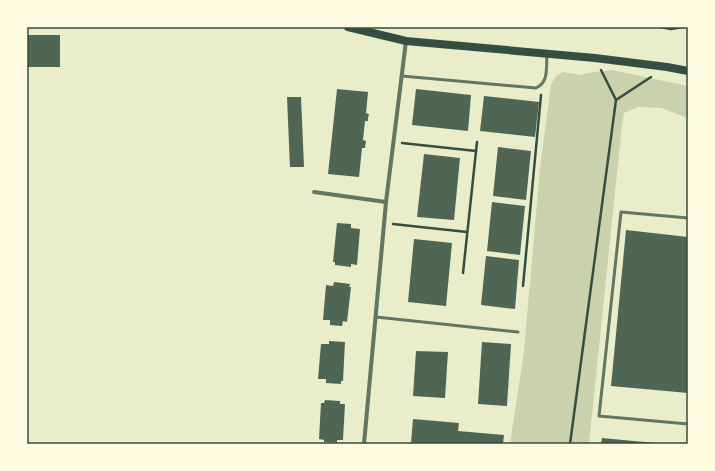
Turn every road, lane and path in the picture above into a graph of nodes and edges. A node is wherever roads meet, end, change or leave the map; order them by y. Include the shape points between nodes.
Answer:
1 (348, 27) edge
2 (660, 27) edge
3 (683, 27) edge
4 (406, 41) junction
5 (547, 54) junction
6 (595, 58) junction
7 (667, 67) junction
8 (688, 72) edge
9 (402, 76) junction
10 (542, 85) junction
11 (616, 100) junction
12 (394, 142) junction
13 (477, 142) dead end
14 (476, 152) junction
15 (314, 192) dead end
16 (386, 202) junction
17 (688, 218) edge
18 (384, 223) junction
19 (467, 232) junction
20 (463, 273) dead end
21 (523, 286) dead end
22 (376, 317) junction
23 (518, 332) dead end
24 (688, 424) edge
25 (364, 444) edge
26 (570, 444) edge

1 - 4 main road
2 - 3 path via 671,30
4 - 5 main road
4 - 9 street
5 - 6 main road
5 - 10 lane via 545,80
6 - 7 main road
6 - 11 path
7 - 8 main road
7 - 11 path
9 - 10 lane via 536,88
9 - 12 street
10 - 21 path
11 - 26 path
12 - 14 path
12 - 16 street
13 - 14 path
14 - 19 path
15 - 16 street
16 - 18 street
17 - 24 lane via 621,212 599,416
18 - 19 path
18 - 22 street
19 - 20 path
22 - 23 lane
22 - 25 street

